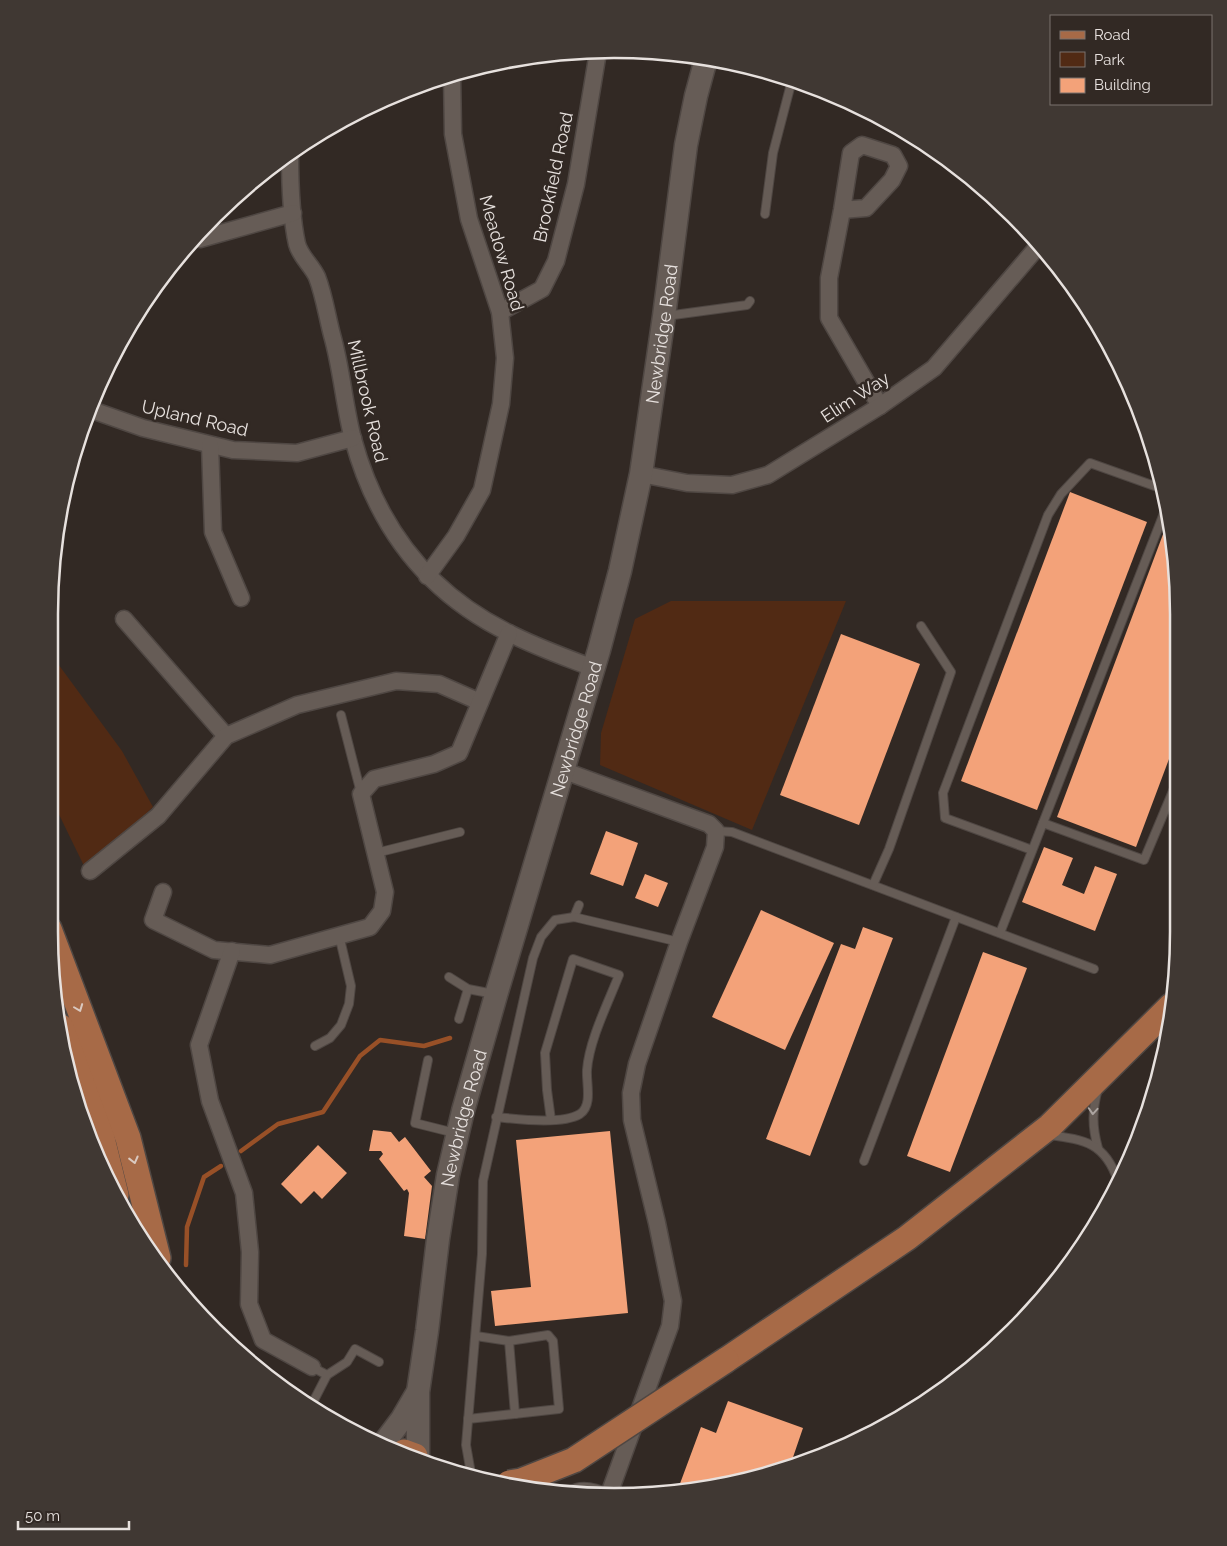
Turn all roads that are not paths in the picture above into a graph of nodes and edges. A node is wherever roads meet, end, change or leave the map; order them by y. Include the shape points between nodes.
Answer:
1 (597, 58) edge
2 (704, 65) edge
3 (452, 82) edge
4 (790, 86) edge
5 (290, 162) edge
6 (842, 210) dead end
7 (294, 213) junction
8 (765, 214) dead end
9 (203, 238) edge
10 (1035, 250) edge
11 (750, 300) dead end
12 (500, 312) junction
13 (664, 316) junction
14 (880, 406) junction
15 (96, 411) edge
16 (353, 438) junction
17 (210, 445) junction
18 (641, 474) junction
19 (1155, 486) edge
20 (1161, 520) edge
21 (427, 576) junction
22 (241, 598) dead end
23 (124, 619) dead end
24 (920, 626) dead end
25 (509, 633) junction
26 (593, 668) junction
27 (480, 702) junction
28 (341, 715) dead end
29 (226, 736) junction
30 (562, 770) junction
31 (361, 794) junction
32 (1170, 798) edge
33 (1043, 823) junction
34 (716, 831) junction
35 (460, 832) dead end
36 (1032, 850) junction
37 (376, 853) junction
38 (90, 871) dead end
39 (873, 885) junction
40 (163, 892) dead end
41 (579, 905) dead end
42 (574, 917) junction
43 (956, 917) junction
44 (1000, 933) junction
45 (340, 936) junction
46 (679, 942) junction
47 (232, 951) junction
48 (59, 955) edge
49 (1094, 969) dead end
50 (449, 977) dead end
51 (468, 989) junction
52 (496, 995) junction
53 (1164, 1013) edge
54 (459, 1019) dead end
55 (315, 1046) dead end
56 (71, 1054) edge
57 (428, 1060) dead end
58 (1102, 1074) junction
59 (496, 1117) junction
60 (551, 1120) junction
61 (1040, 1133) junction
62 (457, 1134) junction
63 (1098, 1148) junction
64 (864, 1161) dead end
65 (108, 1163) edge
66 (1115, 1172) edge
67 (155, 1247) edge
68 (476, 1336) junction
69 (510, 1341) junction
70 (379, 1362) dead end
71 (312, 1367) joint
72 (327, 1375) junction
73 (418, 1392) junction
74 (314, 1401) edge
75 (515, 1414) junction
76 (468, 1419) junction
77 (387, 1440) edge
78 (417, 1452) edge
79 (470, 1470) edge
80 (522, 1481) edge
81 (612, 1488) edge

1 - 12 street, Brookfield Road via 576,184 556,261 542,289
2 - 13 main road, Newbridge Road via 686,145
3 - 12 street, Meadow Road via 453,134 469,219
4 - 8 lane via 773,153
5 - 7 street, Millbrook Road
6 - 14 street via 830,278 828,318
7 - 9 street
7 - 16 street, Millbrook Road via 298,246 317,276 337,354
10 - 14 street, Elim Way via 934,368
11 - 13 lane via 747,305
12 - 21 street, Meadow Road via 505,358 501,404 482,490 456,536
13 - 18 main road, Newbridge Road
14 - 18 street, Elim Way via 768,475 732,485 687,483
15 - 17 street, Upland Road via 143,428
16 - 17 street, Upland Road via 298,453 233,450
16 - 21 street, Millbrook Road via 369,488 397,539
17 - 22 street via 213,532
18 - 26 main road, Newbridge Road via 620,571
19 - 36 lane via 1090,463 1061,494 1048,515 943,793 945,818
20 - 33 lane
21 - 25 street, Millbrook Road via 449,595
23 - 29 street
24 - 39 lane via 951,672
25 - 26 street, Millbrook Road
25 - 27 street
26 - 30 main road, Newbridge Road
27 - 29 street via 439,684 396,681 297,705
27 - 31 street via 458,752 434,764 374,778
28 - 31 lane
29 - 38 street via 158,816
30 - 34 street via 709,824
30 - 52 main road, Newbridge Road
31 - 37 street
32 - 33 lane via 1144,860
33 - 36 lane
34 - 39 lane via 732,832
34 - 46 street via 715,847
35 - 37 lane
36 - 44 lane
37 - 45 street via 385,892 382,911 370,927
39 - 43 lane
40 - 47 street via 153,920 214,950
41 - 42 lane
42 - 46 lane
42 - 59 lane via 556,920 541,937 533,958
43 - 44 lane
43 - 64 lane
44 - 49 lane
45 - 47 street via 270,955
45 - 55 lane via 351,986 349,1004 341,1025 330,1038
46 - 81 street via 637,1064 631,1093 632,1120 673,1301 670,1326
47 - 71 street via 199,1045 210,1101 244,1193 250,1252 248,1304 263,1340
48 -> 67 main road via 128,1138
50 - 51 lane
51 - 52 lane
51 - 54 lane
52 - 62 main road, Newbridge Road
53 - 58 main road
56 - 65 main road
57 - 62 lane via 415,1123
58 - 61 main road
58 -> 63 lane via 1092,1116
59 - 60 lane
59 - 68 lane via 483,1181
60 - 60 lane via 581,1113 587,1106 587,1069 593,1040 619,975 573,959 545,1053
61 - 63 lane via 1071,1137
61 - 80 main road, bridge via 907,1238 726,1360 574,1460
62 - 73 main road, Newbridge Road via 439,1232
63 - 66 lane
68 - 69 lane
68 - 76 lane
69 - 75 lane
69 - 75 lane via 548,1335 553,1341 559,1409
70 - 72 lane via 355,1349 347,1362
71 - 72 lane
72 - 74 lane
73 - 77 main road, Newbridge Road
73 - 78 main road, Newbridge Road
75 - 76 lane
76 - 79 lane via 466,1445

